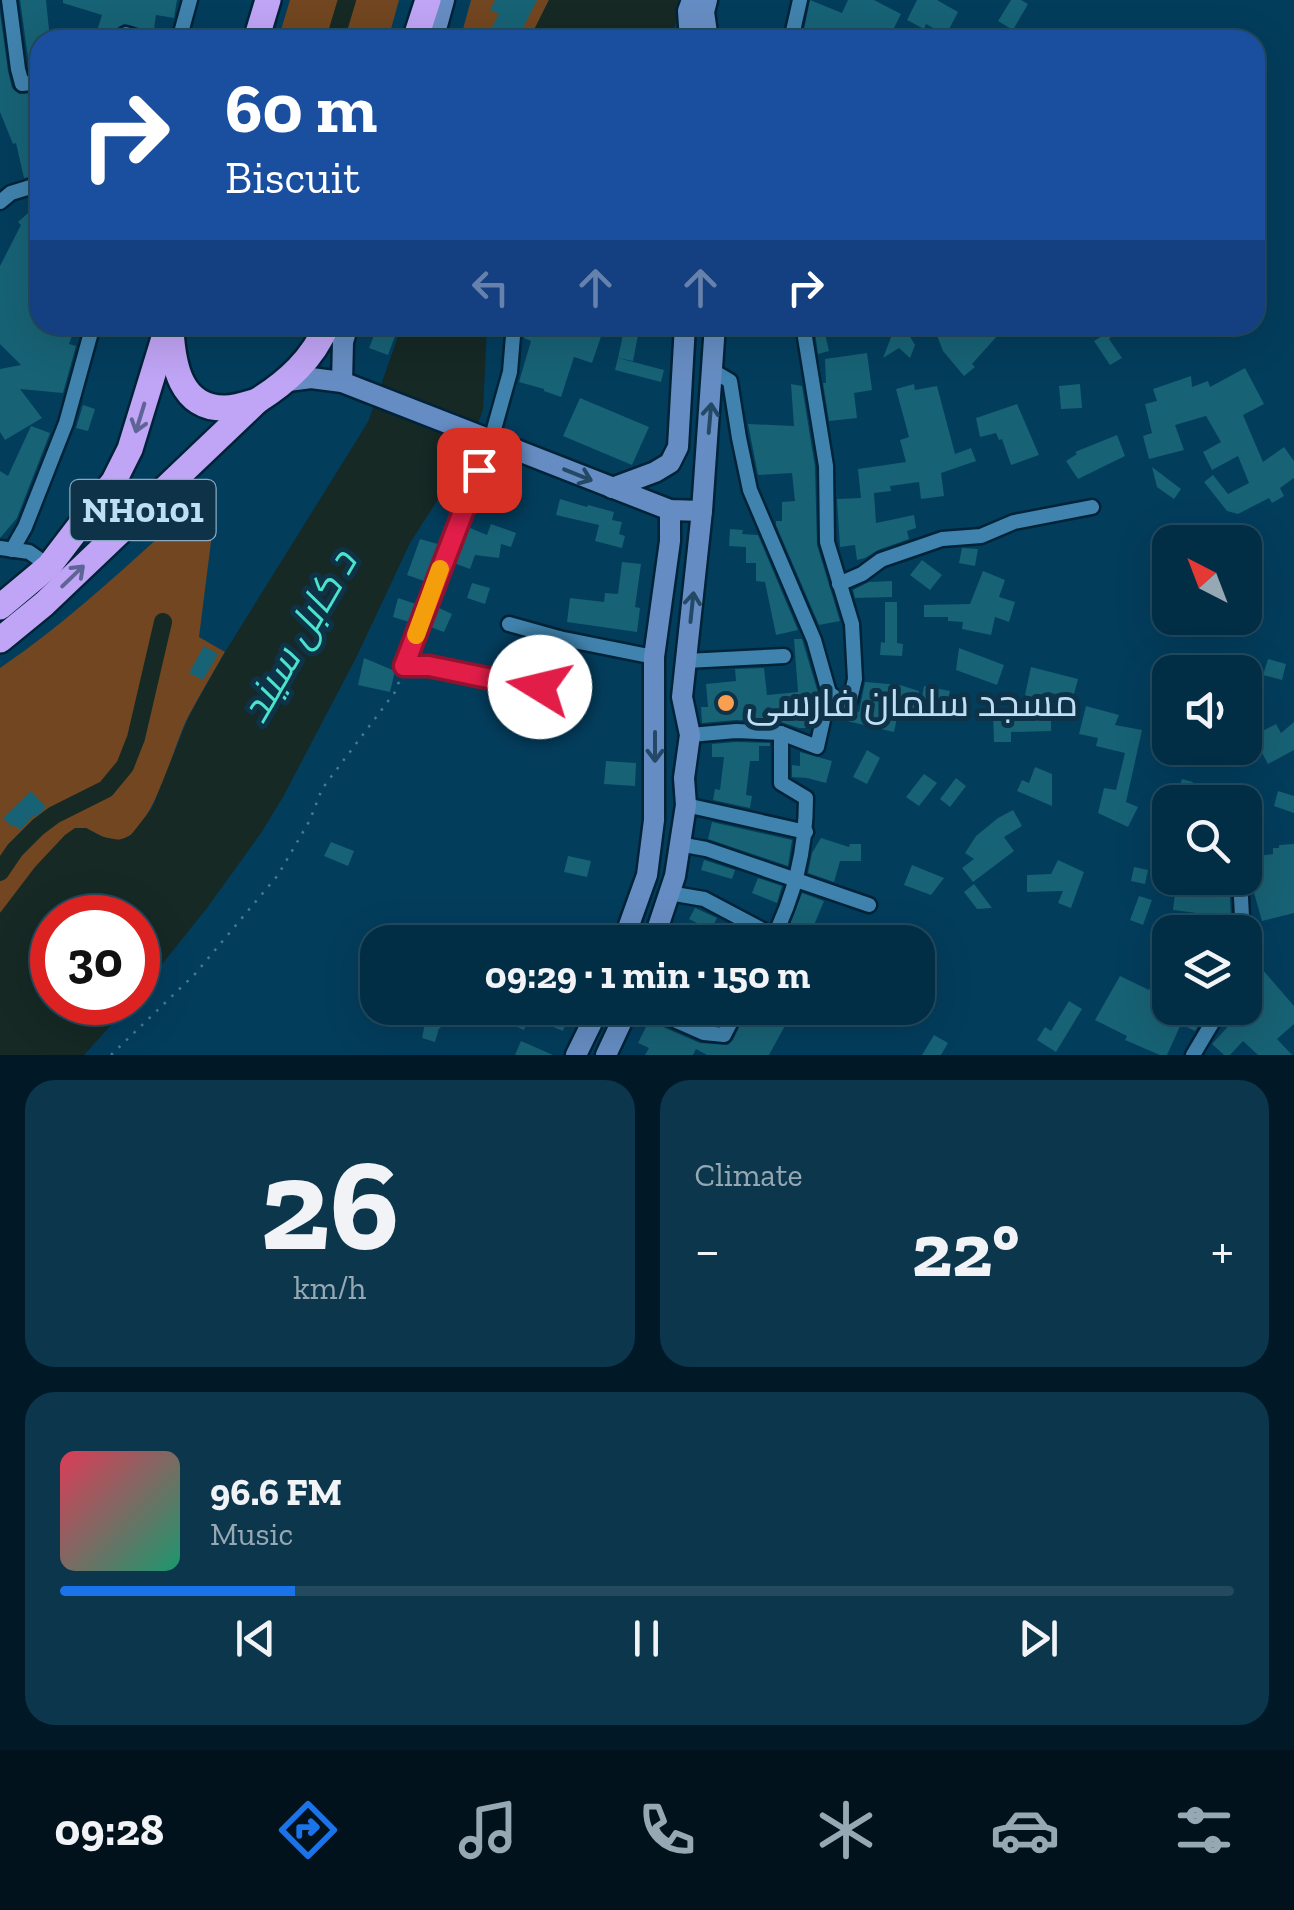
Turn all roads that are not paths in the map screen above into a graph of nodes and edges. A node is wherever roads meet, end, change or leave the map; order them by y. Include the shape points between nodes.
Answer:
1 (10, 0) edge
2 (190, 0) edge
3 (268, 0) edge
4 (428, 0) edge
5 (444, 0) edge
6 (692, 0) edge
7 (707, 0) edge
8 (800, 0) edge
9 (182, 30) edge
10 (259, 30) edge
11 (419, 30) edge
12 (436, 30) edge
13 (689, 30) edge
14 (707, 30) edge
15 (794, 30) edge
16 (30, 83) edge
17 (30, 187) edge
18 (0, 202) edge
19 (90, 335) edge
20 (166, 335) edge
21 (171, 335) edge
22 (321, 335) edge
23 (345, 335) edge
24 (513, 335) edge
25 (684, 335) edge
26 (715, 335) edge
27 (805, 335) edge
28 (714, 371) junction
29 (288, 381) junction
30 (342, 382) junction
31 (257, 401) junction
32 (485, 438) junction
33 (612, 488) junction
34 (1092, 507) dead end
35 (670, 510) junction
36 (702, 511) junction
37 (6, 549) edge
38 (49, 566) junction
39 (840, 584) junction
40 (0, 607) edge
41 (509, 624) dead end
42 (560, 638) junction
43 (0, 640) edge
44 (784, 656) dead end
45 (654, 657) junction
46 (686, 661) junction
47 (830, 693) junction
48 (780, 733) junction
49 (690, 734) junction
50 (686, 805) junction
51 (806, 832) junction
52 (679, 844) junction
53 (796, 878) junction
54 (670, 894) junction
55 (870, 905) dead end
56 (629, 925) edge
57 (658, 925) edge
58 (749, 925) edge
59 (778, 925) edge
60 (590, 1025) edge
61 (620, 1025) edge
62 (686, 1025) edge
63 (729, 1025) edge
64 (1212, 1025) edge
65 (576, 1055) edge
66 (606, 1055) edge
67 (1194, 1055) edge

1 - 16 street via 18,69 22,84
2 - 9 street
3 - 10 highway
4 - 11 highway
5 - 12 main road
6 - 13 main road
7 - 14 main road
8 - 15 street
17 - 18 street
19 - 37 street via 66,424 24,526
20 -> 38 highway, NH0101 via 114,481
21 - 31 highway, NH0101 via 186,390 210,406
22 - 29 highway, NH0101
23 - 30 main road
24 - 32 street via 510,372
25 - 33 main road via 678,447 670,463
26 - 28 main road
27 - 39 street via 826,466 827,542
36 -> 28 main road
28 - 47 street via 730,381 750,490
29 - 30 main road
29 - 31 highway, NH0101
30 - 32 main road
43 -> 31 highway, NH0101
32 -> 33 main road
32 - 42 street via 404,666 538,688
33 - 35 main road
34 - 39 street via 1014,522 981,536 942,539 881,560
35 - 36 main road
35 - 45 main road
46 -> 36 main road
37 - 38 street via 30,552
38 - 40 highway, NH0101
39 - 47 street via 852,624 855,679 850,700
41 - 42 street
42 - 45 street
44 - 46 street
45 -> 56 main road via 654,820 647,874
46 - 49 main road via 682,697
47 - 48 street via 818,746
48 - 49 street
48 - 51 street via 781,783 806,798
49 - 50 main road
50 - 51 street
50 - 52 main road
51 - 53 street
52 - 53 street
52 - 54 main road
53 - 55 street
53 - 59 street
54 - 57 main road
54 - 58 street via 704,899
60 - 65 main road
61 - 66 main road
62 - 63 street via 724,1035
64 - 67 street

